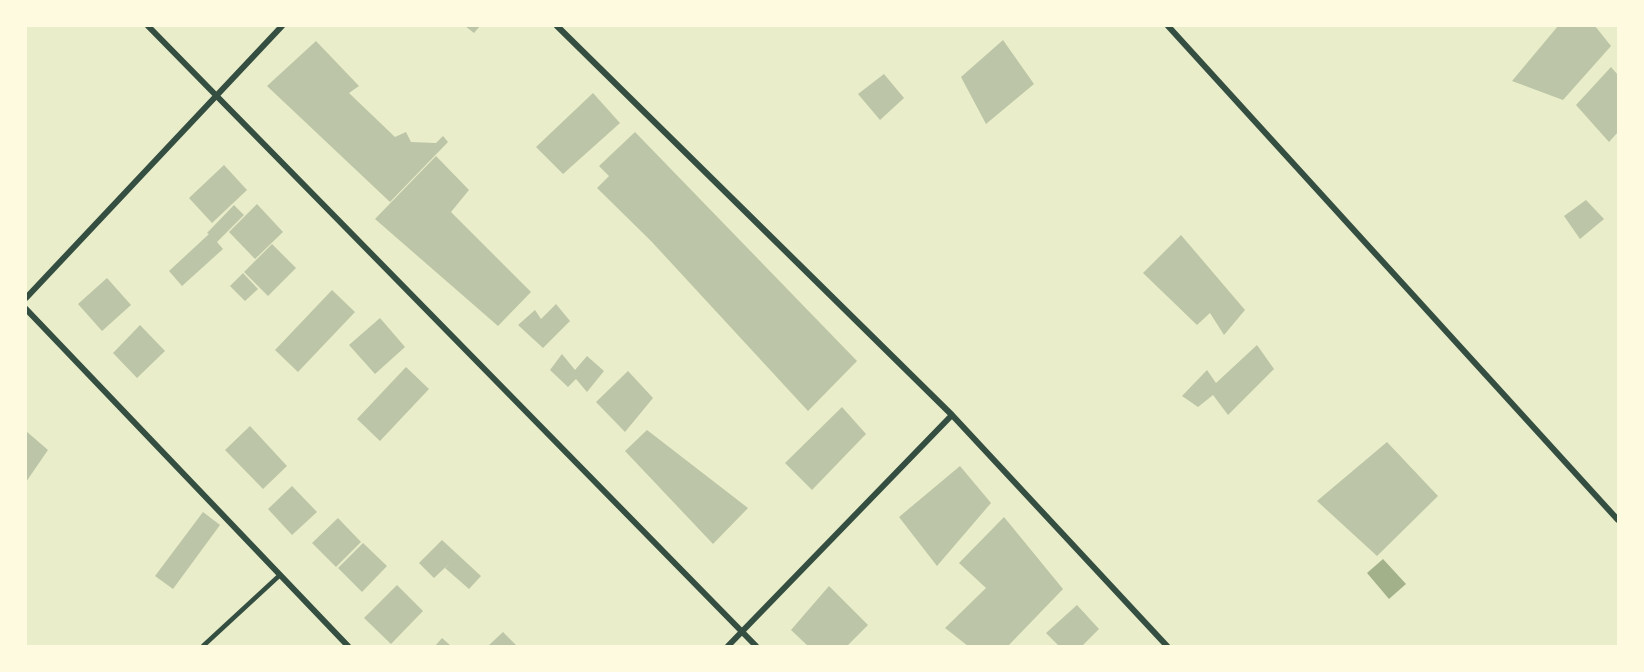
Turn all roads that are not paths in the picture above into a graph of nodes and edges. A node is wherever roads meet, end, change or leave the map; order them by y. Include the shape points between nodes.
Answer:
1 (148, 26) edge
2 (282, 26) edge
3 (557, 26) edge
4 (1168, 26) edge
5 (216, 95) junction
6 (26, 298) edge
7 (26, 309) edge
8 (952, 415) junction
9 (1618, 520) edge
10 (280, 575) junction
11 (742, 632) junction
12 (203, 646) edge
13 (348, 646) edge
14 (728, 646) edge
15 (756, 646) edge
16 (1167, 646) edge

1 - 5 street
2 - 5 street
3 - 8 street
4 - 9 street
5 - 6 street
5 - 11 street
7 - 10 street
8 - 11 street
8 - 16 street
10 - 12 lane
10 - 13 street
11 - 14 street
11 - 15 street

